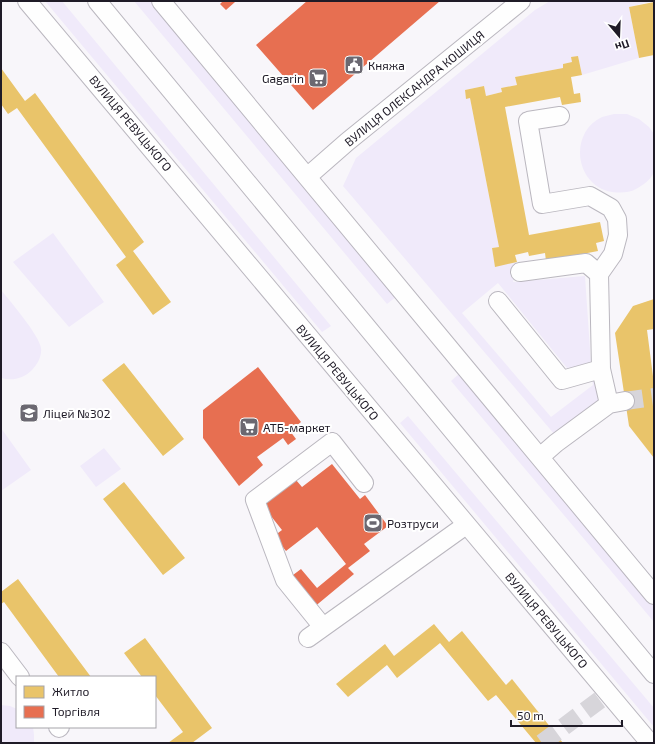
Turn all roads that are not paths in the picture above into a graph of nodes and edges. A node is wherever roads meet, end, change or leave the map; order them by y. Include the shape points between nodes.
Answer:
1 (27, 1) edge
2 (97, 1) edge
3 (161, 1) edge
4 (521, 1) edge
5 (560, 116) dead end
6 (307, 177) junction
7 (520, 272) dead end
8 (599, 274) junction
9 (498, 301) dead end
10 (601, 369) junction
11 (540, 457) junction
12 (364, 483) dead end
13 (466, 525) junction
14 (654, 595) edge
15 (323, 627) junction
16 (308, 638) dead end
17 (1, 652) edge
18 (654, 674) edge
19 (19, 676) edge
20 (650, 743) edge

1 - 13 street, ВУЛИЦЯ РЕВУЦЬКОГО
2 - 18 street
3 - 6 street
4 - 6 street, ВУЛИЦЯ ОЛЕКСАНДРА КОШИЦЯ
5 - 8 street via 528,121 542,204 590,196 611,208 617,219 618,236 613,254
6 - 11 street
7 - 8 street via 586,263
8 - 10 street
9 - 10 street via 562,380
10 - 11 street via 617,403 556,443
11 - 14 street
12 - 15 street via 332,442 255,500 285,580
13 - 15 street
13 - 20 street, ВУЛИЦЯ РЕВУЦЬКОГО
15 - 16 street
17 - 19 street

